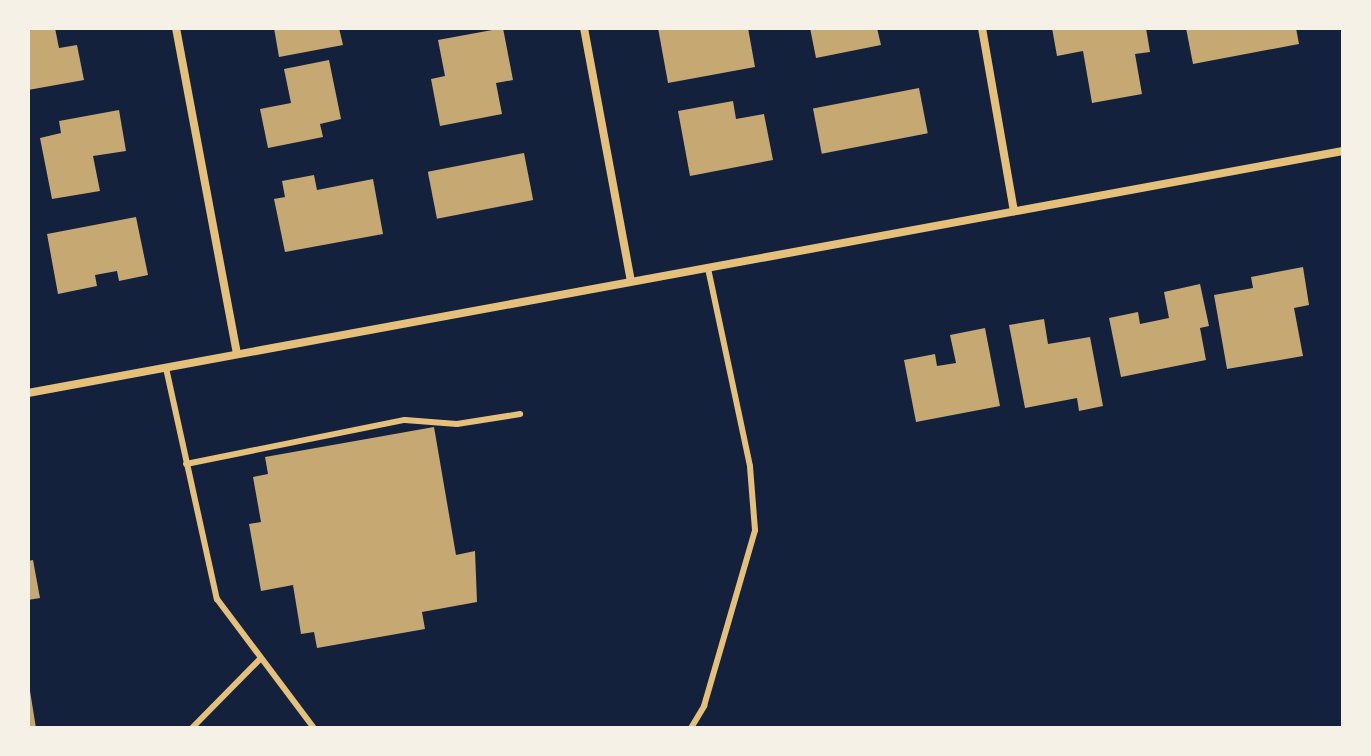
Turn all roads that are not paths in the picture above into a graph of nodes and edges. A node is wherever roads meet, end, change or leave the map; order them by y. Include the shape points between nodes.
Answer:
1 (176, 28) edge
2 (584, 28) edge
3 (982, 28) edge
4 (1343, 151) edge
5 (1014, 211) junction
6 (708, 269) junction
7 (631, 281) junction
8 (237, 353) junction
9 (166, 368) junction
10 (28, 393) edge
11 (520, 414) dead end
12 (186, 464) junction
13 (260, 659) junction
14 (192, 728) edge
15 (314, 728) edge
16 (691, 728) edge

1 - 8 street
2 - 7 street
3 - 5 street
4 - 5 street
5 - 6 street
6 - 7 street
6 - 16 lane via 750,466 755,530 704,706
7 - 8 street
8 - 9 street
9 - 10 street
9 - 12 lane
11 - 12 lane via 457,424 405,420
12 - 13 lane via 217,599
13 - 14 lane
13 - 15 lane

